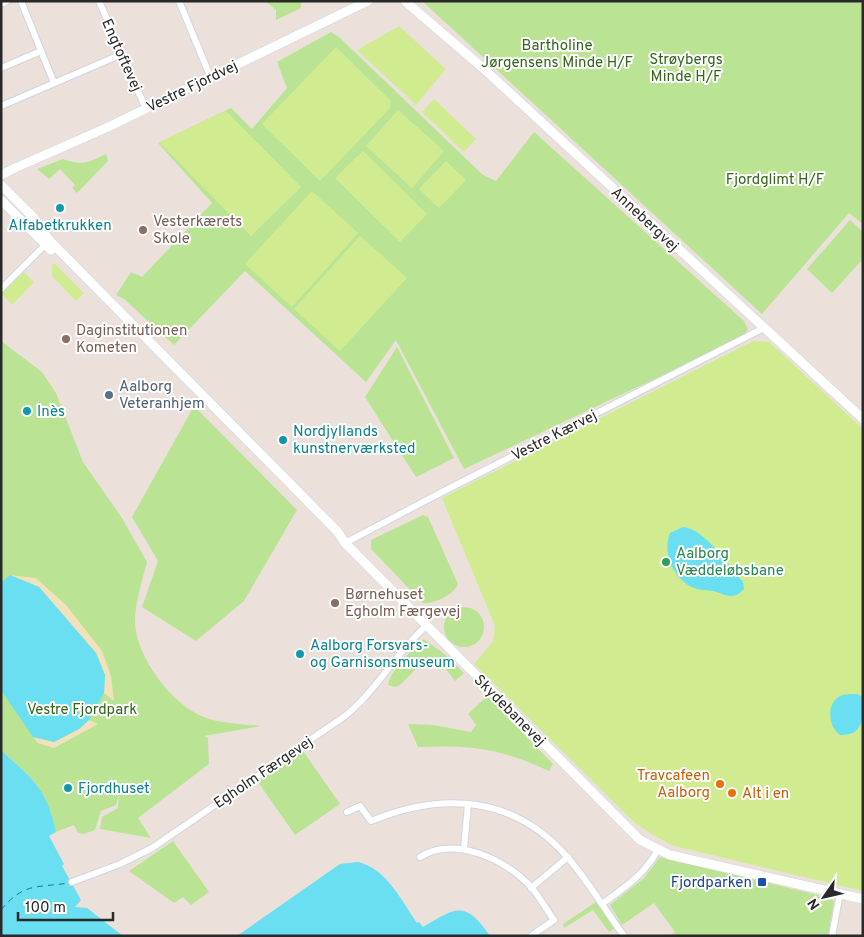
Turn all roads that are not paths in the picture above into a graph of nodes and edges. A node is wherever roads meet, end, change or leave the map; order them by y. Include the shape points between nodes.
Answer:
1 (7, 1) edge
2 (21, 1) edge
3 (99, 1) edge
4 (179, 1) edge
5 (368, 1) edge
6 (406, 1) edge
7 (412, 1) edge
8 (1, 4) edge
9 (428, 19) junction
10 (40, 51) junction
11 (122, 54) junction
12 (1, 68) edge
13 (211, 78) junction
14 (54, 83) junction
15 (1, 106) edge
16 (146, 109) junction
17 (15, 168) junction
18 (1, 169) edge
19 (1, 176) edge
20 (1, 184) edge
21 (1, 200) edge
22 (47, 242) junction
23 (1, 289) edge
24 (764, 328) junction
25 (863, 420) edge
26 (345, 544) junction
27 (426, 626) junction
28 (468, 804) junction
29 (347, 812) dead end
30 (464, 849) junction
31 (658, 850) junction
32 (420, 856) dead end
33 (568, 857) junction
34 (72, 882) dead end
35 (531, 888) junction
36 (840, 893) junction
37 (863, 899) edge
38 (602, 904) junction
39 (531, 936) edge
40 (624, 936) edge
41 (832, 936) edge

1 - 8 street
2 - 10 street
3 - 11 street, Engtoftevej
4 - 13 street
5 - 13 street, Vestre Fjordvej
6 - 9 street, Annebergvej
7 - 9 street, Annebergvej
9 - 24 street, Annebergvej
10 - 12 street
10 - 14 street
11 - 14 street
11 - 16 street, Engtoftevej
13 - 16 street, Vestre Fjordvej
14 - 15 street
16 - 17 street, Vestre Fjordvej
17 - 18 street, Vestre Fjordvej
17 - 19 street, Vestre Fjordvej
20 - 22 street, Skydebanevej via 34,218
21 - 22 street, Skydebanevej
22 - 23 street
22 - 26 street, Skydebanevej via 337,531
24 - 25 street, Annebergvej
24 - 26 street, Vestre Kærvej via 444,490
26 - 27 street, Skydebanevej
27 - 31 street, Skydebanevej via 617,818 640,840
27 - 34 street, Egholm Færgevej via 398,654 371,691 345,716 152,848
28 - 29 street via 419,805 372,821 360,806
28 - 30 street
28 - 33 street via 490,808 533,827
30 - 32 street via 435,850
30 - 35 street via 500,863
31 - 36 street, Skydebanevej
31 - 38 street via 639,877
33 - 35 street
33 - 38 street
35 - 39 street via 554,920
36 - 37 street, Skydebanevej
36 - 41 street
38 - 40 street

